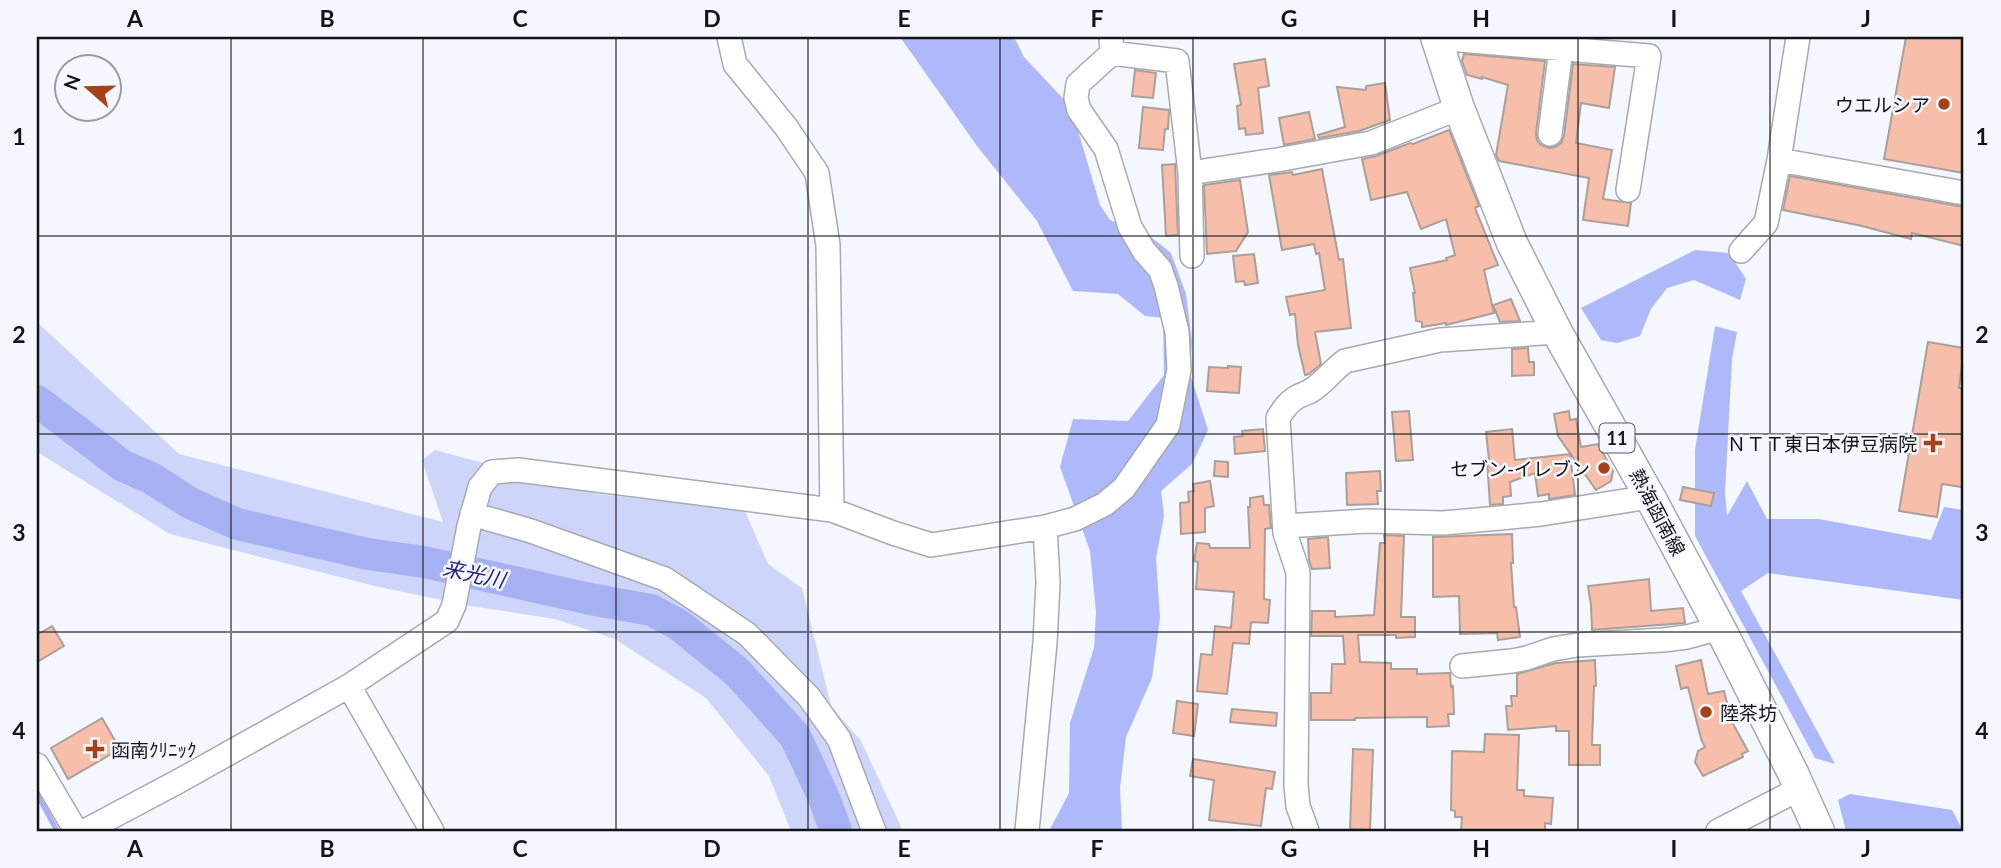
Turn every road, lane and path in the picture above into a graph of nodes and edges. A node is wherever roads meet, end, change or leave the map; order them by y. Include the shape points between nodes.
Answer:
1 (729, 37) edge
2 (1436, 37) edge
3 (1798, 37) edge
4 (1111, 45) edge
5 (1561, 49) junction
6 (1459, 108) junction
7 (1550, 134) dead end
8 (1779, 160) junction
9 (1190, 173) junction
10 (1628, 190) dead end
11 (1964, 193) edge
12 (1741, 251) dead end
13 (1192, 256) dead end
14 (1557, 332) junction
15 (1650, 497) junction
16 (832, 510) junction
17 (471, 520) junction
18 (1285, 526) junction
19 (1045, 527) junction
20 (1720, 628) junction
21 (1462, 666) dead end
22 (349, 686) junction
23 (38, 770) edge
24 (1799, 789) junction
25 (76, 831) edge
26 (85, 831) edge
27 (432, 831) edge
28 (874, 831) edge
29 (1027, 831) edge
30 (1307, 831) edge
31 (1718, 831) edge
32 (1819, 831) edge

1 - 16 street via 736,64 817,173 828,245
2 - 5 street
2 - 6 main road, 熱海函南線 / 11
3 - 8 street
4 - 9 street via 1177,61
4 - 19 street via 1078,85 1076,98 1106,149 1130,227 1160,269 1177,332 1179,370 1168,425 1124,488 1075,519
5 - 7 street
5 - 10 street via 1649,56
6 - 9 street via 1371,144
6 - 14 main road, 熱海函南線 / 11 via 1512,243
8 - 11 street
8 - 12 street via 1766,223
9 - 13 street
14 - 15 main road, 熱海函南線 / 11
14 - 18 street via 1440,340 1345,361 1319,386 1288,403 1278,418
15 - 18 street via 1500,519
15 - 20 main road, 熱海函南線 / 11
16 - 17 street via 518,470 492,472 480,487
16 - 19 street via 931,545
17 - 22 street via 447,621
17 - 28 street via 531,531 665,579 747,634 809,697 839,738
18 - 30 street via 1298,572 1296,785
19 - 29 street via 1046,631
20 - 21 street via 1663,640 1587,643 1512,661
20 - 24 main road, 熱海函南線 / 11
22 - 26 street
22 - 27 street
23 - 25 street
24 - 31 street
24 - 32 main road, 熱海函南線 / 11

